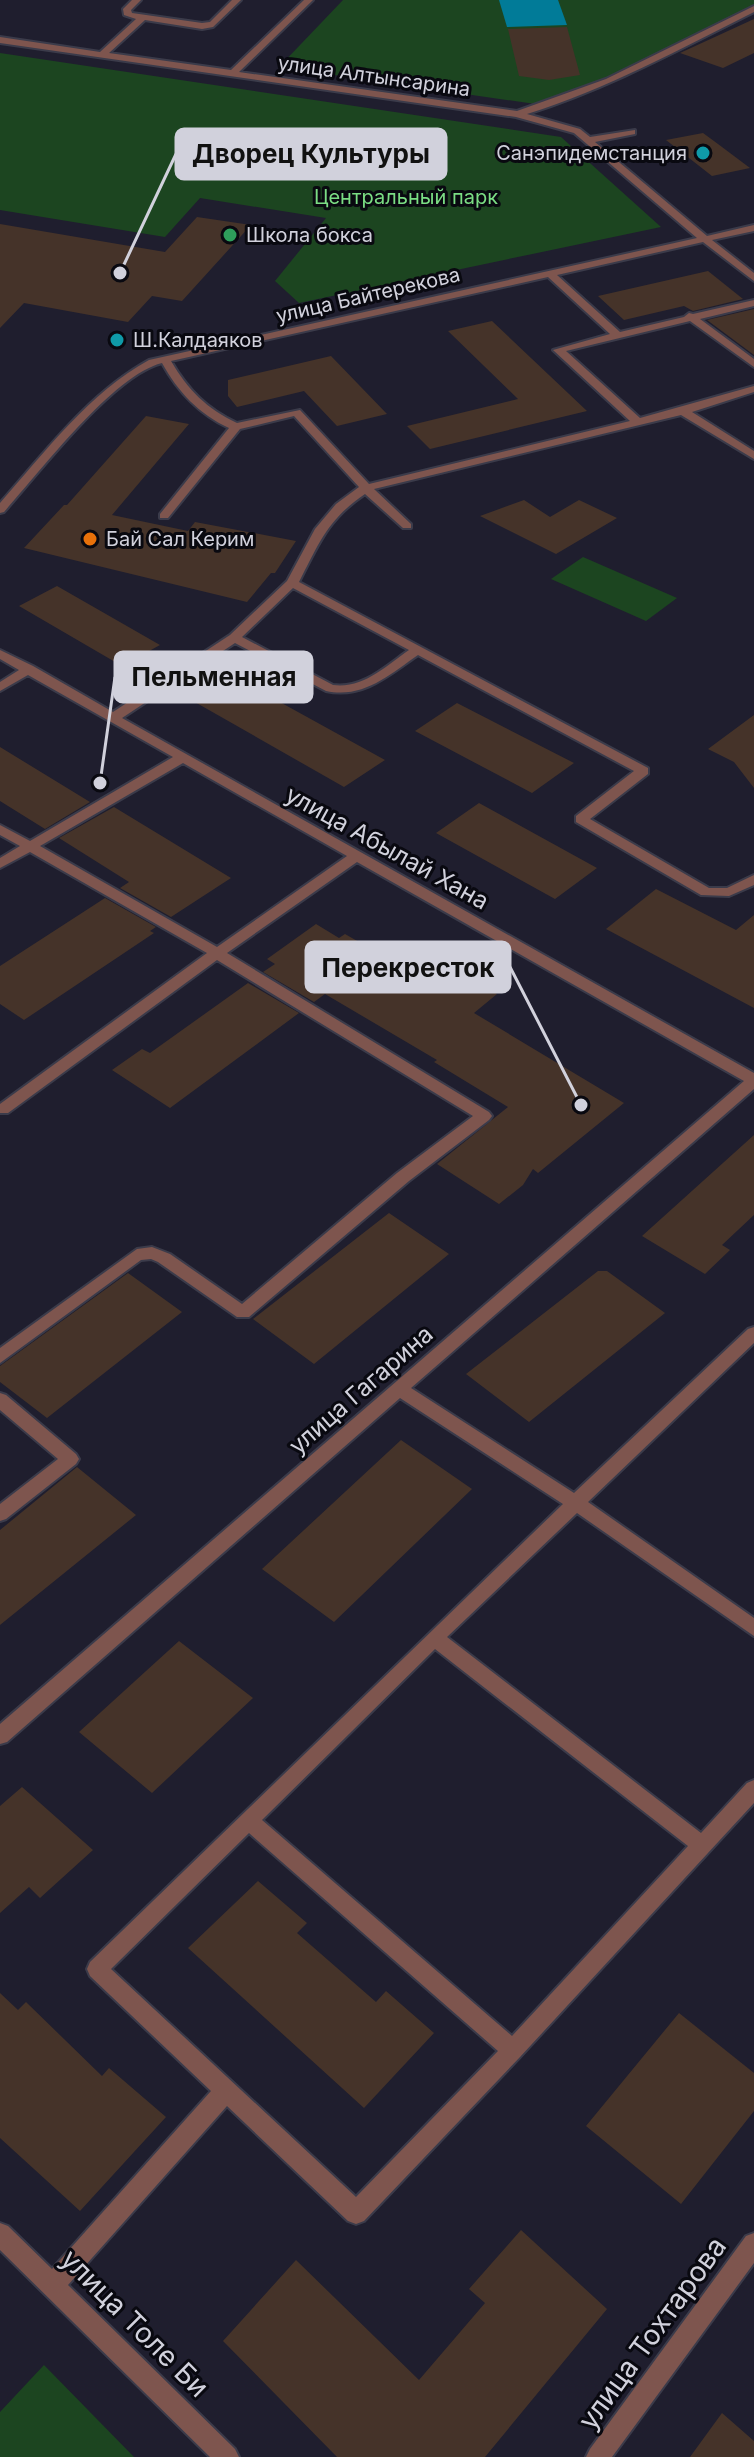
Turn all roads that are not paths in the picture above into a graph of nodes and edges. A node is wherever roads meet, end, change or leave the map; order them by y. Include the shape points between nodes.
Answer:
1 (137, 0) edge
2 (237, 0) edge
3 (309, 0) edge
4 (754, 9) edge
5 (141, 19) junction
6 (0, 40) edge
7 (102, 55) junction
8 (232, 74) junction
9 (517, 114) junction
10 (632, 132) dead end
11 (588, 140) junction
12 (754, 228) edge
13 (704, 239) junction
14 (549, 273) junction
15 (754, 278) edge
16 (754, 303) edge
17 (689, 316) junction
18 (617, 335) junction
19 (165, 359) junction
20 (122, 361) dead end
21 (754, 364) edge
22 (137, 369) junction
23 (754, 389) edge
24 (683, 411) junction
25 (638, 422) junction
26 (236, 427) junction
27 (754, 456) edge
28 (366, 488) junction
29 (0, 510) edge
30 (164, 516) dead end
31 (407, 526) dead end
32 (292, 583) junction
33 (234, 638) junction
34 (416, 651) junction
35 (0, 654) edge
36 (29, 669) junction
37 (0, 687) edge
38 (113, 718) junction
39 (183, 757) junction
40 (0, 829) edge
41 (28, 847) junction
42 (355, 857) junction
43 (0, 864) edge
44 (754, 879) edge
45 (217, 953) junction
46 (754, 1080) edge
47 (3, 1109) dead end
48 (754, 1333) edge
49 (0, 1357) edge
50 (399, 1389) junction
51 (0, 1400) edge
52 (577, 1504) junction
53 (0, 1514) edge
54 (754, 1628) edge
55 (434, 1638) junction
56 (0, 1736) edge
57 (754, 1789) edge
58 (248, 1820) junction
59 (700, 1844) junction
60 (513, 2050) junction
61 (225, 2092) junction
62 (0, 2234) edge
63 (754, 2244) edge
64 (54, 2284) junction
65 (227, 2457) edge
66 (598, 2457) edge

1 - 5 street via 125,13
2 - 5 street via 213,24
3 - 8 street
4 - 9 street via 633,69
5 - 7 street
6 - 7 street, улица Алтынсарина
7 - 8 street, улица Алтынсарина
8 - 9 street, улица Алтынсарина
9 - 11 street, улица Алтынсарина via 577,131
10 - 11 street
11 - 13 street, улица Алтынсарина
12 - 13 street, улица Байтерекова
13 - 14 street, улица Байтерекова
13 - 15 street, улица Алтынсарина
14 - 18 street
14 - 19 street, улица Байтерекова
16 - 17 street
17 - 18 street
17 - 21 street
18 - 25 street via 558,350
19 - 22 street, улица Байтерекова
19 - 26 street via 194,403
20 - 22 street
22 - 29 street, улица Байтерекова
23 - 24 street
24 - 25 street
24 - 27 street
25 - 28 street
26 - 28 street via 296,412
26 - 30 street
28 - 31 street
28 - 32 street via 352,495 319,531
32 - 33 street
32 - 34 street
33 - 34 street via 342,692 358,689
33 - 38 street
34 - 44 street via 643,771 581,819 706,892 729,892
35 - 36 street, улица Абылай Хана
36 - 37 street
36 - 38 street, улица Абылай Хана
38 - 39 street, улица Абылай Хана
39 - 41 street
39 - 42 street, улица Абылай Хана
40 - 41 street
41 - 43 street
41 - 45 street
42 - 45 street
42 - 46 street, улица Абылай Хана
45 - 47 street
45 - 49 street via 484,1116 403,1177 243,1313 164,1258 137,1255
46 - 50 street, улица Гагарина
48 - 52 street
50 - 52 street
50 - 56 street, улица Гагарина
51 - 53 street via 70,1459
52 - 54 street
52 - 55 street
55 - 58 street
55 - 59 street
57 - 59 street
58 - 60 street
58 - 61 street via 97,1969
59 - 60 street
60 - 61 street via 356,2213
61 - 64 street
62 - 64 street, улица Толе Би
63 - 66 street, улица Тохтарова
64 - 65 street, улица Толе Би

